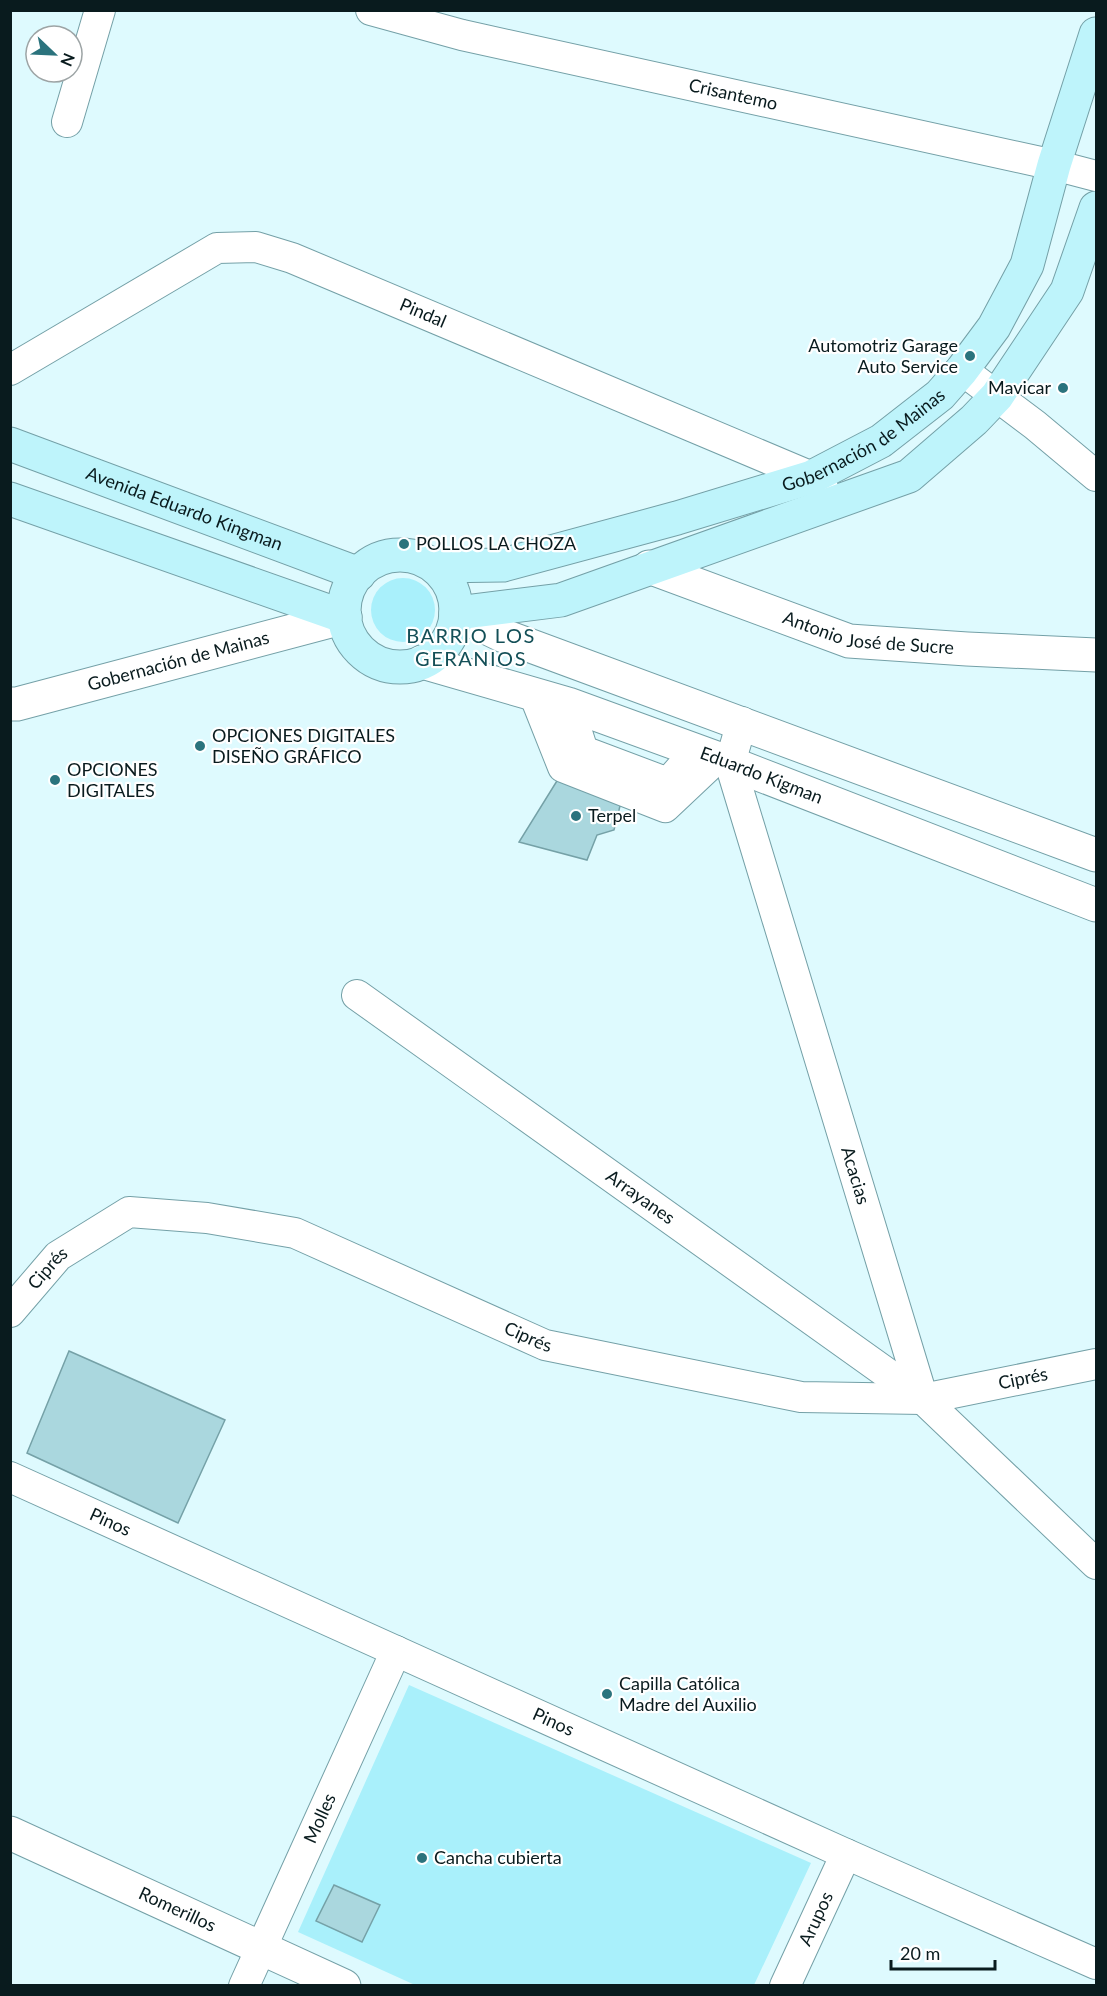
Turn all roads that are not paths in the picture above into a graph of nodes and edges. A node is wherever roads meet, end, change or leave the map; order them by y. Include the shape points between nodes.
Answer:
1 (99, 10) edge
2 (371, 10) edge
3 (465, 23) edge
4 (1096, 34) edge
5 (66, 122) dead end
6 (1054, 165) junction
7 (1096, 176) edge
8 (1096, 208) edge
9 (10, 370) edge
10 (962, 370) junction
11 (997, 396) junction
12 (25, 450) edge
13 (1096, 476) edge
14 (812, 477) junction
15 (15, 500) edge
16 (838, 502) junction
17 (434, 566) junction
18 (649, 567) junction
19 (359, 574) junction
20 (456, 613) junction
21 (345, 617) junction
22 (1096, 655) edge
23 (422, 662) junction
24 (534, 694) junction
25 (10, 704) edge
26 (742, 722) junction
27 (714, 757) junction
28 (1096, 855) edge
29 (1096, 905) edge
30 (357, 995) dead end
31 (10, 1312) edge
32 (1096, 1364) edge
33 (923, 1399) junction
34 (10, 1477) edge
35 (1096, 1564) edge
36 (396, 1650) junction
37 (10, 1833) edge
38 (846, 1854) junction
39 (260, 1947) junction
40 (1096, 1964) edge
41 (244, 1986) edge
42 (344, 1986) edge
43 (785, 1986) edge

1 - 5 street
2 - 3 street, Crisantemo
3 - 6 street, Crisantemo
4 - 6 main road, Gobernación de Mainas
6 - 7 street, Crisantemo
6 - 10 main road, Gobernación de Mainas via 1028,265 994,327
8 - 11 main road, Gobernación de Mainas via 1067,291
9 - 14 street, Pindal via 217,248 256,248 292,258
10 - 11 street
10 - 14 main road, Gobernación de Mainas via 940,395 880,441
11 - 13 street
11 - 16 main road, Gobernación de Mainas via 909,476
12 - 15 main road
12 - 19 main road, Avenida Eduardo Kingman
14 - 16 street, Pindal
14 - 17 main road, Gobernación de Mainas via 503,565
15 - 21 main road
16 - 18 main road, Gobernación de Mainas
17 - 19 main road via 416,557 395,555 375,561
17 - 20 main road via 452,590
18 - 20 main road, Gobernación de Mainas via 561,600
18 - 22 street, Antonio José de Sucre via 849,641
19 - 21 main road via 350,587
20 - 23 main road via 443,648
20 - 26 street via 504,636
21 - 23 main road via 350,636 369,657 395,666
21 - 25 street, Gobernación de Mainas
23 - 24 street, Eduardo Kigman
24 - 27 street, Eduardo Kigman
24 - 27 street via 563,767 665,807
26 - 27 street
26 - 28 street
27 - 29 street, Eduardo Kigman
27 - 33 street, Acacias
30 - 33 street, Arrayanes
31 - 33 street, Ciprés via 58,1256 129,1212 207,1218 295,1233 544,1345 801,1397
32 - 33 street, Ciprés
33 - 35 street, Acacias
34 - 36 street, Pinos
36 - 38 street, Pinos
36 - 39 street, Molles
37 - 39 street, Romerillos
38 - 40 street, Pinos
38 - 43 street, Arupos
39 - 41 street, Molles
39 - 42 street, Romerillos

